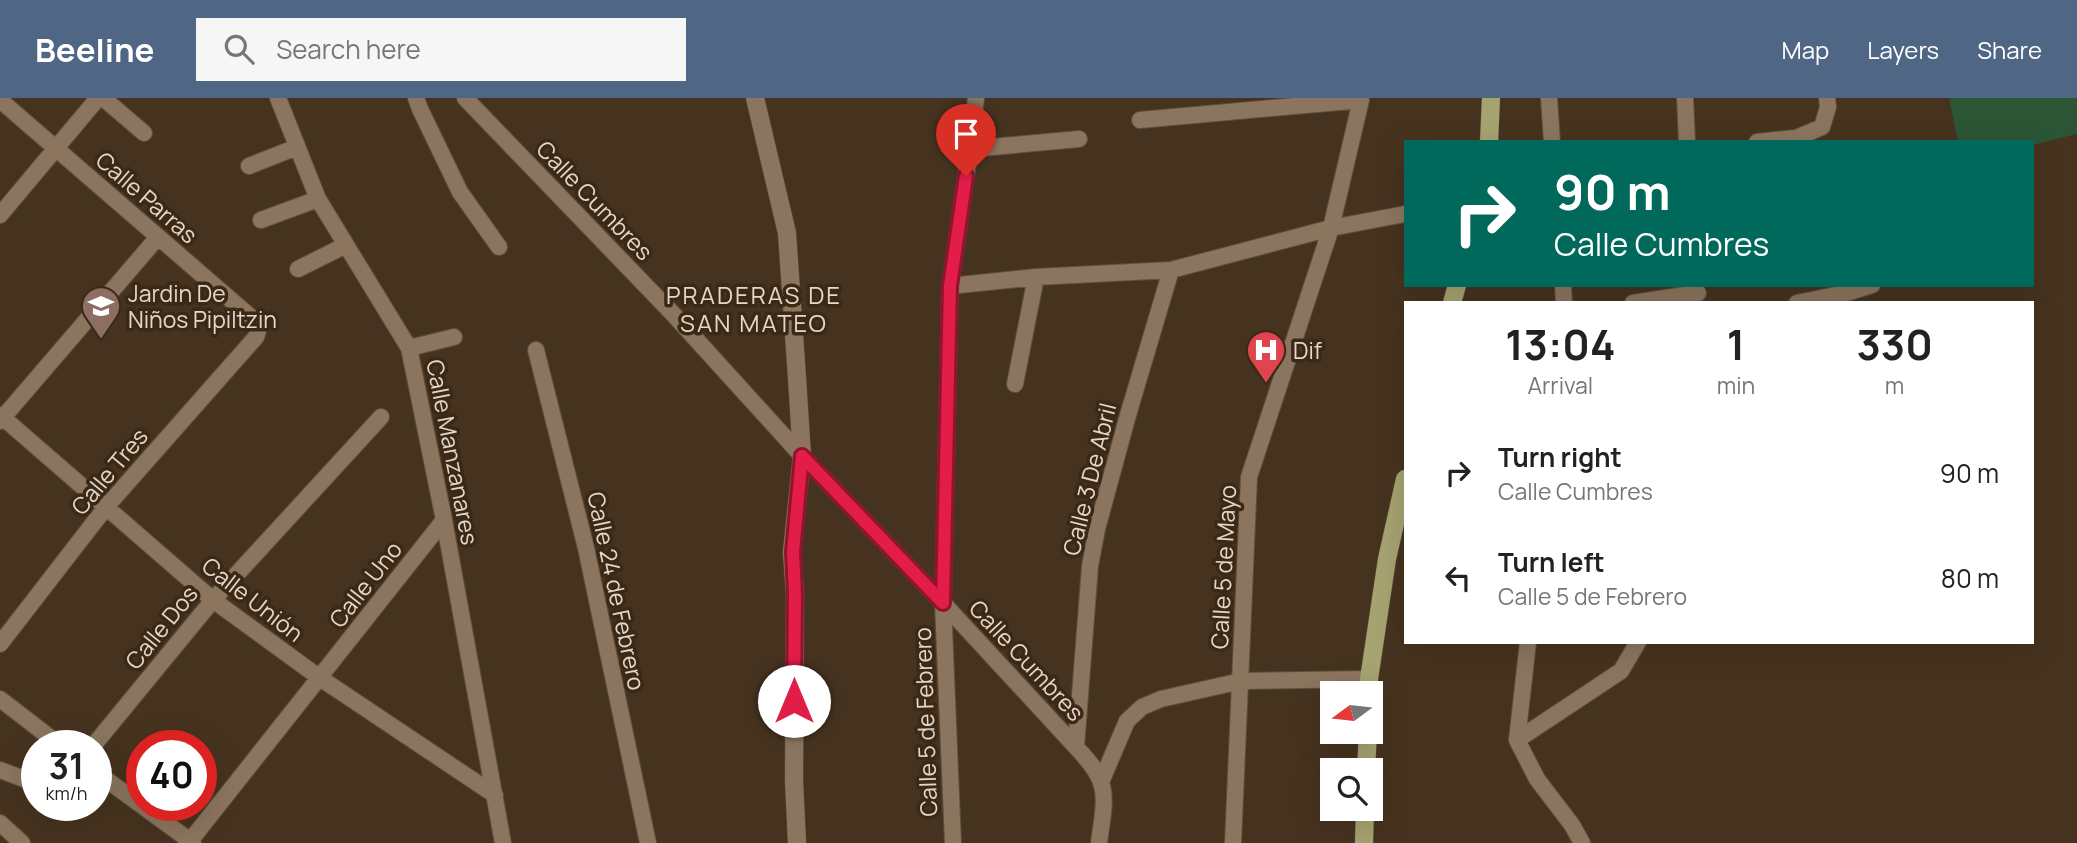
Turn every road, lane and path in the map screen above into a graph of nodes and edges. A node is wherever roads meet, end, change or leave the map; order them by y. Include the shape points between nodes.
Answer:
1 (98, 98) edge
2 (103, 98) edge
3 (278, 98) edge
4 (416, 98) edge
5 (755, 98) edge
6 (976, 98) edge
7 (1490, 98) edge
8 (1549, 98) edge
9 (1685, 98) edge
10 (1827, 98) edge
11 (467, 99) edge
12 (0, 100) edge
13 (1140, 120) dead end
14 (144, 133) dead end
15 (1079, 139) dead end
16 (1489, 140) edge
17 (1552, 140) edge
18 (1687, 140) edge
19 (1776, 140) edge
20 (296, 147) junction
21 (57, 149) junction
22 (970, 149) junction
23 (249, 166) dead end
24 (318, 199) junction
25 (1404, 214) edge
26 (0, 215) edge
27 (261, 220) dead end
28 (1331, 228) junction
29 (158, 237) junction
30 (346, 245) junction
31 (499, 247) dead end
32 (298, 269) dead end
33 (1171, 270) junction
34 (1036, 277) junction
35 (950, 286) junction
36 (1866, 287) edge
37 (1698, 294) edge
38 (1647, 301) edge
39 (1807, 301) edge
40 (259, 331) joint
41 (454, 337) dead end
42 (409, 348) junction
43 (536, 350) dead end
44 (1015, 384) dead end
45 (382, 417) dead end
46 (1, 418) edge
47 (802, 456) junction
48 (1404, 483) edge
49 (106, 508) junction
50 (444, 520) junction
51 (213, 600) junction
52 (943, 603) junction
53 (0, 644) edge
54 (1528, 644) edge
55 (1636, 644) edge
56 (320, 678) junction
57 (1241, 681) junction
58 (1370, 681) edge
59 (1320, 684) edge
60 (0, 699) edge
61 (40, 730) edge
62 (106, 730) edge
63 (1517, 740) junction
64 (1076, 747) junction
65 (0, 770) edge
66 (21, 778) edge
67 (1101, 782) junction
68 (112, 784) edge
69 (495, 795) junction
70 (1365, 821) edge
71 (0, 823) edge
72 (191, 842) edge
73 (22, 843) edge
74 (503, 843) edge
75 (648, 843) edge
76 (796, 843) edge
77 (953, 843) edge
78 (1098, 843) edge
79 (1233, 843) edge
80 (1364, 843) edge
81 (1582, 843) edge

1 - 21 street
2 - 14 street
3 - 20 street, Calle Manzanares
4 - 31 street via 460,192
5 - 47 street via 787,233
6 - 22 street, Calle 5 de Febrero
7 - 16 main road
8 - 17 street
9 - 18 street
10 - 19 street via 1822,127
11 - 47 street, Calle Cumbres
12 - 21 street, Calle Parras
13 - 28 street, Calle 5 de Mayo via 1362,100
15 - 22 street
20 - 23 street
20 - 24 street, Calle Manzanares
21 - 26 street
21 - 29 street, Calle Parras
22 - 35 street, Calle 5 de Febrero
24 - 27 street
24 - 30 street, Calle Manzanares
25 - 28 street
28 - 33 street
28 - 57 street, Calle 5 de Mayo via 1249,477
29 - 40 street, Calle Parras via 260,326
29 - 46 street
30 - 32 street
30 - 42 street, Calle Manzanares
33 - 34 street
33 - 64 street, Calle 3 De Abril via 1097,529
34 - 35 street
34 - 44 street
35 - 52 street, Calle 5 de Febrero
36 - 39 street
37 - 38 street
40 - 49 street, Calle Tres
41 - 42 street
42 - 50 street, Calle Manzanares
43 - 75 street, Calle 24 de Febrero via 586,548
45 - 51 street, Calle Dos
46 - 49 street, Calle Unión
47 - 52 street, Calle Cumbres
47 - 76 street via 793,552
48 - 58 main road via 1387,559
49 - 51 street, Calle Unión
49 - 53 street, Calle Tres
50 - 56 street, Calle Uno
50 - 69 street, Calle Manzanares
51 - 56 street, Calle Unión
51 - 62 street, Calle Dos
52 - 64 street, Calle Cumbres
52 - 77 street, Calle 5 de Febrero
54 - 63 street
55 - 63 street via 1621,671
56 - 69 street, Calle Unión
56 - 72 street, Calle Uno
57 - 59 street
57 - 67 street via 1142,707 1127,721
57 - 79 street, Calle 5 de Mayo
60 - 61 street
63 - 81 street via 1537,779
64 - 67 street, Calle Cumbres
65 - 66 street
67 - 78 street
68 - 72 street
69 - 74 street, Calle Manzanares
70 - 80 main road
71 - 73 street

